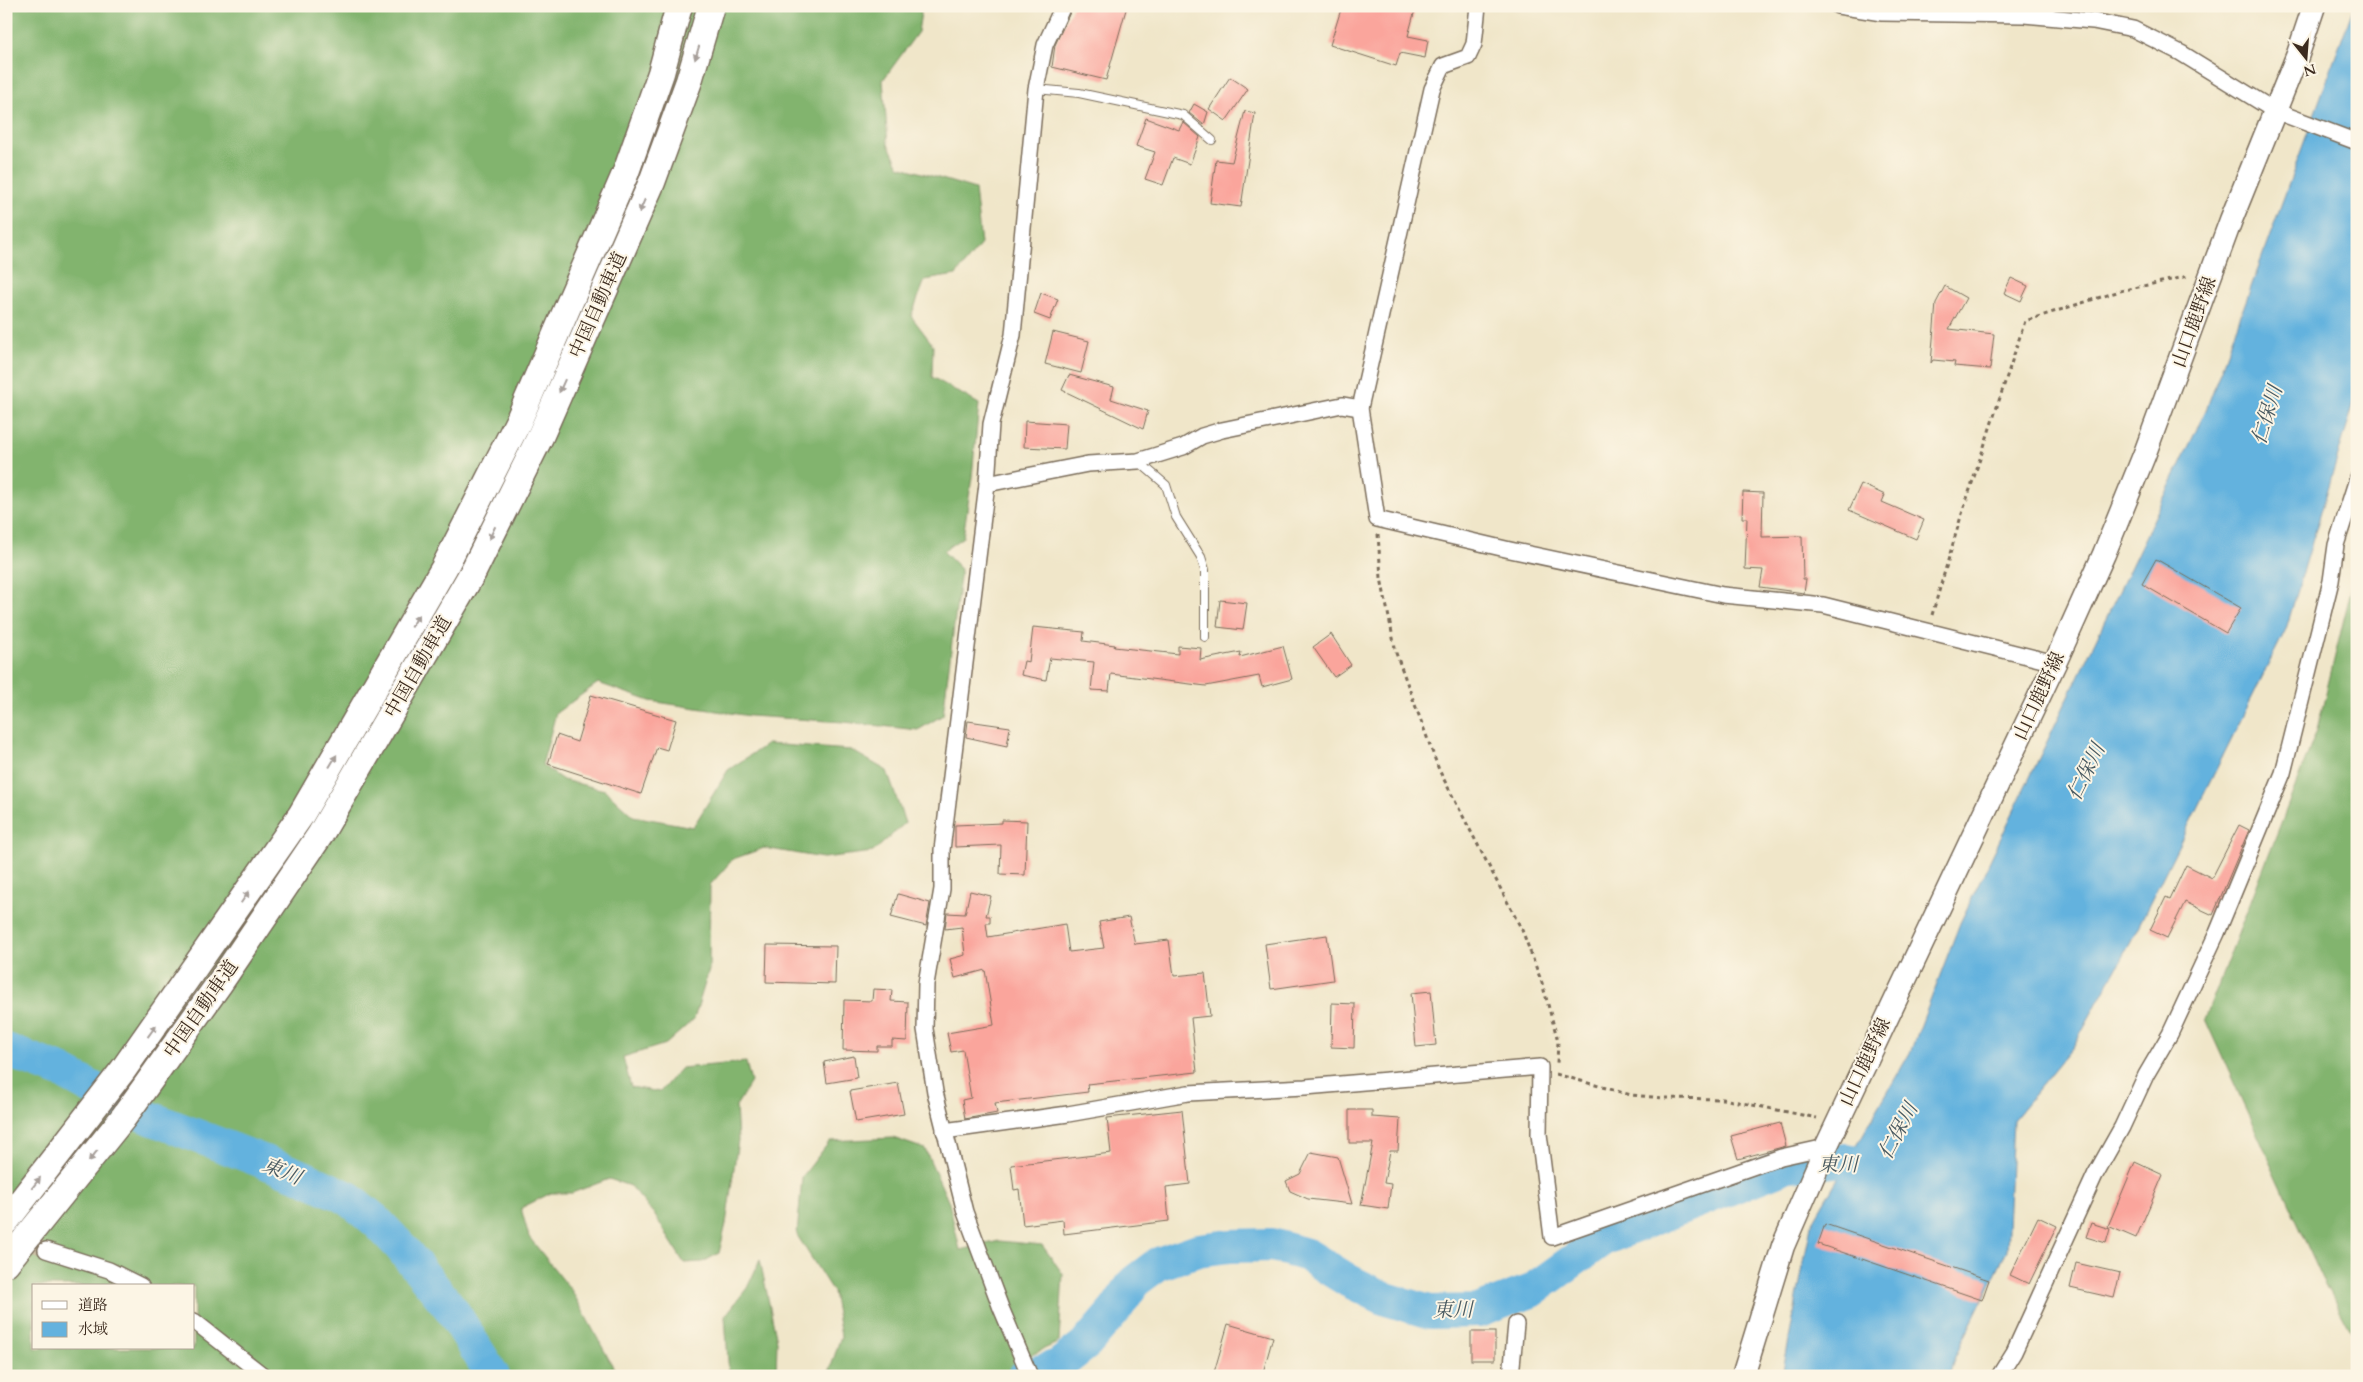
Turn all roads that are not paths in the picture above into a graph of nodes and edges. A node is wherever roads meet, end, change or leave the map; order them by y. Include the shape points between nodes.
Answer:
1 (679, 6) edge
2 (711, 6) edge
3 (1063, 6) edge
4 (1478, 6) edge
5 (1838, 6) edge
6 (2314, 6) edge
7 (2024, 11) edge
8 (1036, 89) junction
9 (2275, 111) junction
10 (1212, 140) dead end
11 (2357, 142) edge
12 (1360, 408) junction
13 (1138, 461) junction
14 (2357, 479) edge
15 (987, 484) junction
16 (1205, 637) dead end
17 (2055, 663) junction
18 (944, 1131) junction
19 (1821, 1158) junction
20 (6, 1221) edge
21 (46, 1250) tunnel mouth
22 (6, 1263) edge
23 (137, 1284) edge
24 (195, 1322) edge
25 (1516, 1324) dead end
26 (264, 1376) edge
27 (1030, 1376) edge
28 (1511, 1376) edge
29 (1743, 1376) edge
30 (1998, 1376) edge

20 -> 1 highway, 中国自動車道 via 123,1070 301,815 444,568 518,422 626,172 661,73
2 -> 22 highway, 中国自動車道 via 689,81 652,182 540,437 473,572 320,836 151,1080
3 - 8 street via 1045,45
4 - 12 street via 1474,44 1468,57 1443,66 1432,89
5 - 7 street via 1882,13
6 - 9 main road, 山口鹿野線
7 - 9 street via 2133,29 2181,53
8 - 10 lane via 1079,92 1183,115
8 - 15 street via 1013,335 991,424
9 - 11 street
9 - 17 main road, 山口鹿野線 via 2145,454
12 - 13 street via 1342,405 1222,430 1202,436 1183,448
12 - 17 street via 1377,519 1723,596 1823,605
13 - 15 street via 1088,464
13 - 16 lane via 1166,485 1176,517 1201,557 1205,570
14 - 30 street via 2336,545 2331,581 2283,773 2217,933 2170,1034 2095,1175 2014,1352
15 - 18 street via 942,850 942,889 926,984 925,1029
17 - 19 main road, 山口鹿野線
18 - 19 street via 1188,1093 1305,1087 1540,1067 1538,1134 1552,1237 1781,1158
18 - 27 street via 966,1212
19 - 29 main road, 山口鹿野線 via 1784,1246
21 - 23 street via 109,1270
24 - 26 street
25 - 28 street

